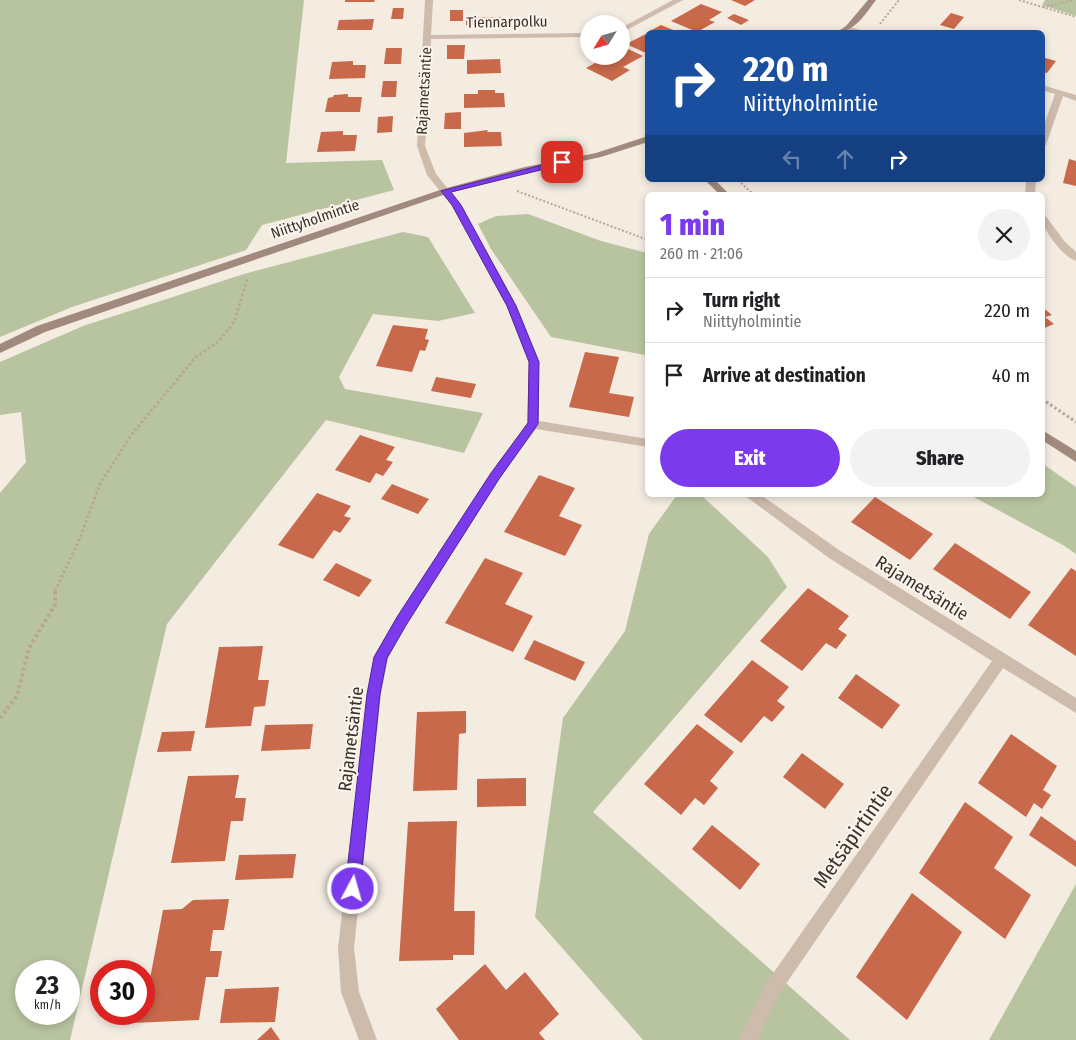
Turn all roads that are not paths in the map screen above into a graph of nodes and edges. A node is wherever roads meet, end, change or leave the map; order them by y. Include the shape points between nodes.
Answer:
1 (429, 0) edge
2 (679, 0) edge
3 (872, 0) edge
4 (630, 26) edge
5 (849, 28) junction
6 (845, 30) edge
7 (856, 30) edge
8 (580, 35) edge
9 (426, 37) junction
10 (1045, 88) edge
11 (1060, 92) junction
12 (1076, 98) edge
13 (1045, 136) edge
14 (645, 140) edge
15 (712, 182) edge
16 (446, 191) junction
17 (723, 192) edge
18 (1045, 222) edge
19 (1076, 258) edge
20 (0, 349) edge
21 (533, 424) junction
22 (1045, 436) edge
23 (645, 442) edge
24 (1076, 457) edge
25 (755, 497) edge
26 (1001, 660) junction
27 (1076, 706) edge
28 (368, 1040) edge
29 (748, 1040) edge

1 - 9 street, Rajametsäntie
2 - 4 street
3 - 5 street
5 - 6 street
5 - 7 street
8 - 9 street, Tiennarpolku
9 - 16 street, Rajametsäntie via 420,146 432,174
10 - 11 street
11 - 12 street
11 - 13 street
14 - 16 street, Niittyholmintie via 598,155
15 - 17 street
16 - 20 street, Niittyholmintie via 41,329
16 - 21 street, Rajametsäntie via 512,306 534,362
18 - 19 street
21 - 23 street
21 - 28 street, Rajametsäntie via 495,476 381,657 374,694 346,948 350,992
22 - 24 street
25 - 26 street, Rajametsäntie via 834,554
26 - 27 street, Rajametsäntie
26 - 29 street, Metsäpirtintie via 773,988

